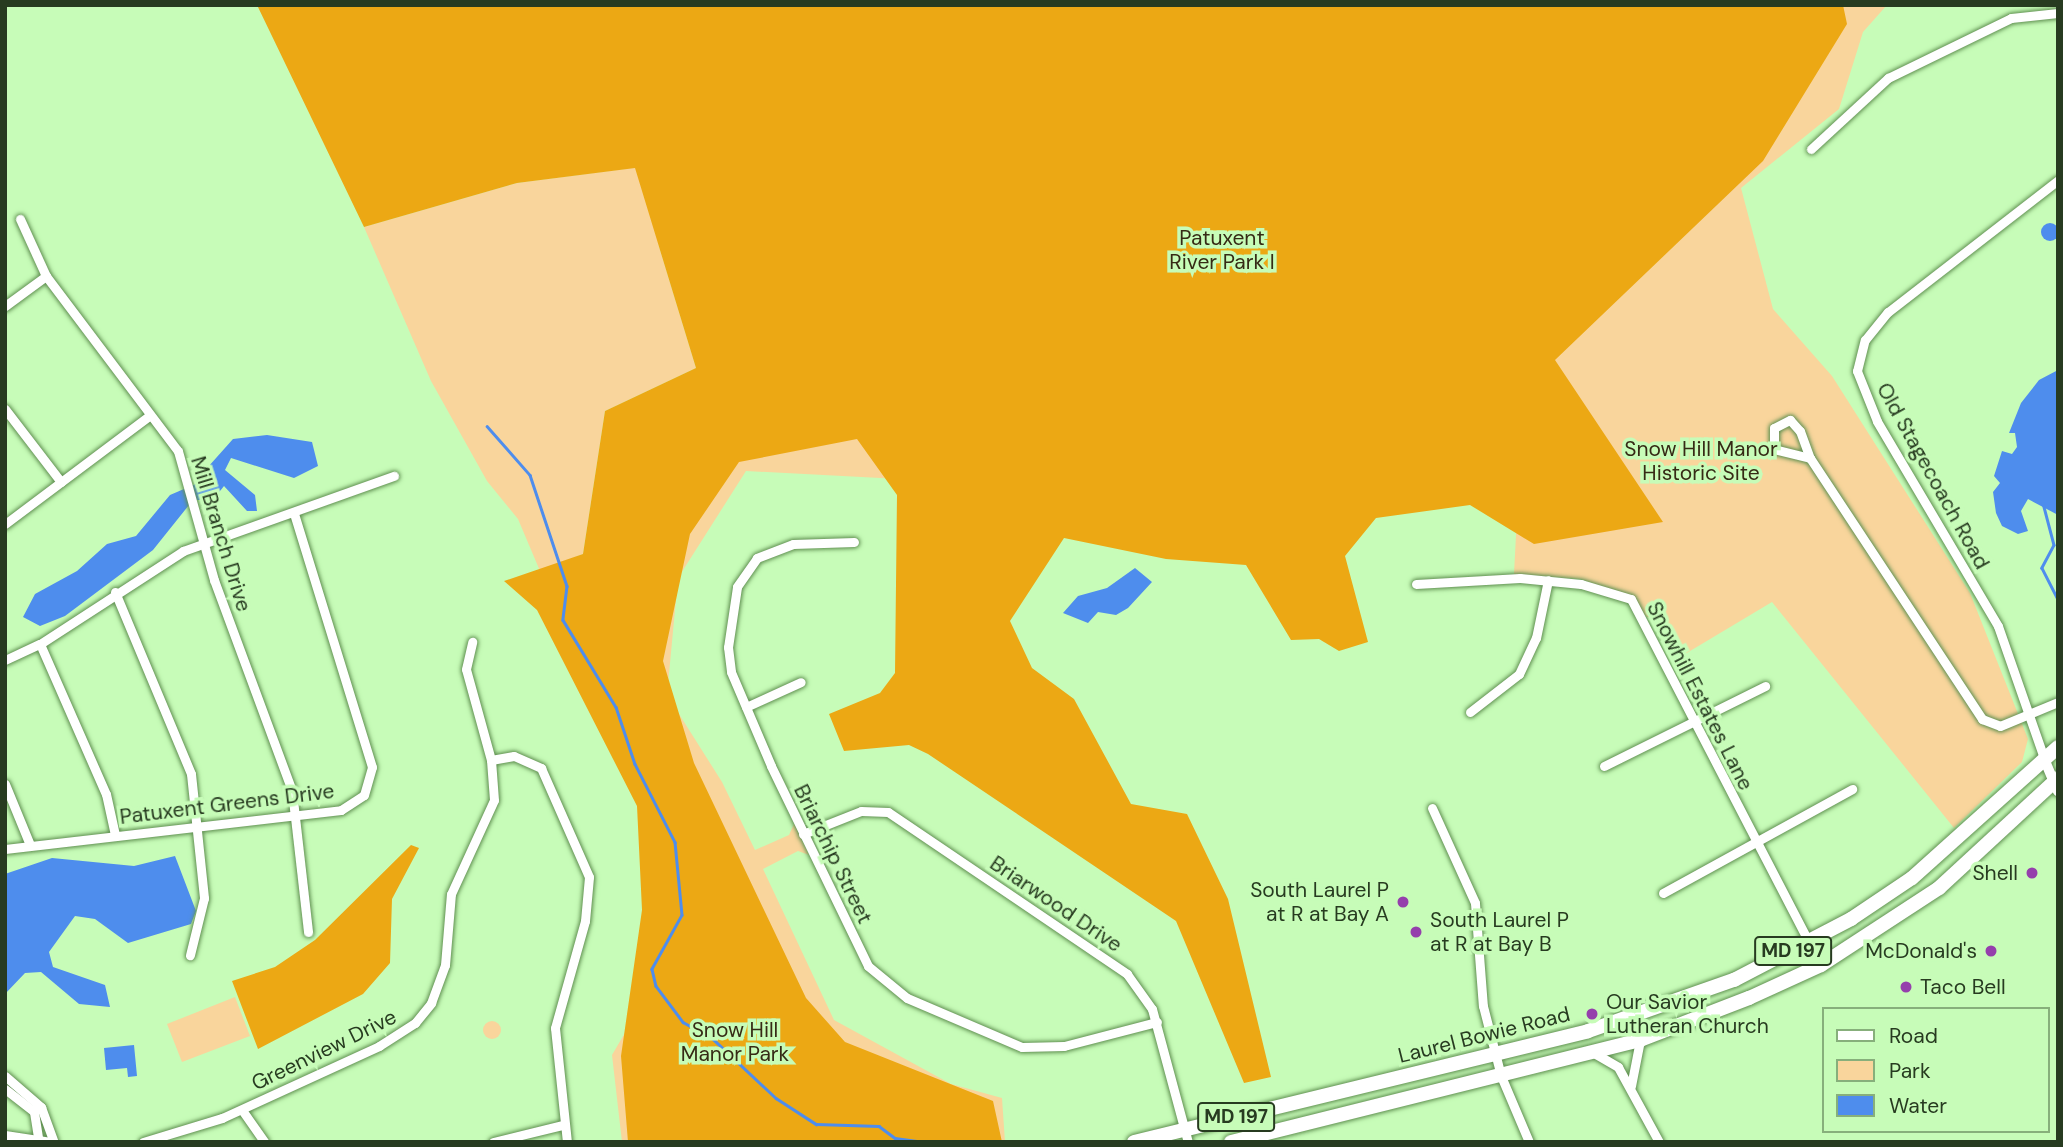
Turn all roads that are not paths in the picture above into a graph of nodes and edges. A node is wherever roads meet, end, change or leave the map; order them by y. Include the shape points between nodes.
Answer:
1 (2058, 13) edge
2 (1811, 149) dead end
3 (2058, 180) edge
4 (20, 219) dead end
5 (46, 276) junction
6 (5, 306) edge
7 (5, 409) edge
8 (150, 415) junction
9 (1810, 458) junction
10 (394, 476) dead end
11 (61, 482) junction
12 (294, 514) junction
13 (5, 524) edge
14 (854, 542) dead end
15 (206, 545) junction
16 (1548, 580) junction
17 (1416, 584) dead end
18 (115, 592) junction
19 (472, 642) dead end
20 (40, 644) junction
21 (5, 660) edge
22 (801, 682) dead end
23 (1765, 686) dead end
24 (2058, 702) edge
25 (746, 707) junction
26 (1470, 712) dead end
27 (2030, 715) junction
28 (1695, 723) junction
29 (2058, 747) edge
30 (491, 760) junction
31 (2045, 761) junction
32 (1604, 766) dead end
33 (5, 784) edge
34 (2056, 784) edge
35 (1852, 789) dead end
36 (1432, 808) dead end
37 (296, 814) junction
38 (197, 826) junction
39 (803, 834) junction
40 (115, 835) junction
41 (1755, 843) junction
42 (30, 845) junction
43 (5, 849) edge
44 (1663, 893) dead end
45 (308, 932) dead end
46 (1810, 942) junction
47 (190, 955) dead end
48 (1821, 965) junction
49 (1157, 1023) junction
50 (1640, 1040) junction
51 (1594, 1052) junction
52 (1494, 1054) junction
53 (5, 1076) edge
54 (1501, 1076) junction
55 (1632, 1087) junction
56 (5, 1089) edge
57 (242, 1110) junction
58 (563, 1125) junction
59 (5, 1135) edge
60 (1186, 1136) edge
61 (522, 1139) edge
62 (39, 1141) edge
63 (53, 1142) edge
64 (143, 1142) edge
65 (264, 1142) edge
66 (493, 1142) edge
67 (567, 1142) edge
68 (1134, 1142) edge
69 (1231, 1142) edge
70 (1529, 1142) edge
71 (1659, 1142) edge

1 - 2 street via 2011,18 1888,78
3 - 27 street, Old Stagecoach Road via 1888,312 1869,332 1857,362 1877,421 1998,626
4 - 5 street, Mill Branch Drive
5 - 6 street
5 - 8 street, Mill Branch Drive
7 - 11 street
8 - 11 street
8 - 15 street, Mill Branch Drive via 178,451
9 - 9 street via 1790,420 1774,428 1777,452
9 - 27 street via 1988,724 2000,726
10 - 12 street
11 - 13 street
12 - 15 street
12 - 37 street, Patuxent Greens Drive via 373,777 350,806
14 - 25 street, Briarchip Street via 793,544 748,567 737,587 728,647
15 - 18 street via 169,558
15 - 37 street, Mill Branch Drive
16 - 17 street, Snowhill Estates Lane
16 - 26 street via 1523,667 1507,689
16 - 28 street, Snowhill Estates Lane via 1631,599
18 - 20 street
18 - 38 street via 188,765
19 - 30 street, Greenview Drive via 466,669
20 - 21 street
20 - 40 street via 106,794
22 - 25 street
23 - 28 street
24 - 27 street
25 - 39 street, Briarchip Street
27 - 31 street, Old Stagecoach Road
28 - 32 street
28 - 41 street, Snowhill Estates Lane
29 - 31 main road, Laurel Bowie Road / MD 197
30 - 57 street, Greenview Drive via 492,811 451,894 442,976 424,1013 393,1039
30 - 58 street via 514,756 541,768 589,877 584,925 555,1028
31 - 34 street, Old Stagecoach Road
31 - 46 main road, Laurel Bowie Road / MD 197 via 1912,878
33 - 42 street
34 - 48 main road, Laurel Bowie Road / MD 197 via 1939,888
35 - 41 street
36 - 52 street via 1475,902 1480,992
37 - 38 street, Patuxent Greens Drive
37 - 45 street, Mill Branch Drive
38 - 40 street, Patuxent Greens Drive
38 - 47 street via 203,908
39 - 49 street, Briarwood Drive via 861,811 892,814 1127,974
39 - 49 street, Briarchip Street via 868,966 907,998 1030,1048 1064,1046
40 - 42 street, Patuxent Greens Drive
41 - 44 street
41 - 46 street, Snowhill Estates Lane
42 - 43 street, Patuxent Greens Drive
46 - 48 street, Snowhill Estates Lane
46 - 52 main road, Laurel Bowie Road / MD 197 via 1669,1006
48 - 50 main road, Laurel Bowie Road / MD 197
49 - 60 street, Briarwood Drive
50 - 51 main road, Laurel Bowie Road / MD 197
50 - 55 street
51 - 54 main road, Laurel Bowie Road / MD 197
51 - 55 street via 1613,1062
52 - 54 street
52 - 60 main road, Laurel Bowie Road / MD 197
53 - 63 street via 41,1107
54 - 69 main road, Laurel Bowie Road / MD 197
54 - 70 street
55 - 71 street
56 - 62 street via 34,1112
57 - 64 street, Greenview Drive
57 - 65 street
58 - 61 street
58 - 67 street
59 - 62 street
60 - 68 main road, Laurel Bowie Road / MD 197
61 - 66 street
62 - 63 street

